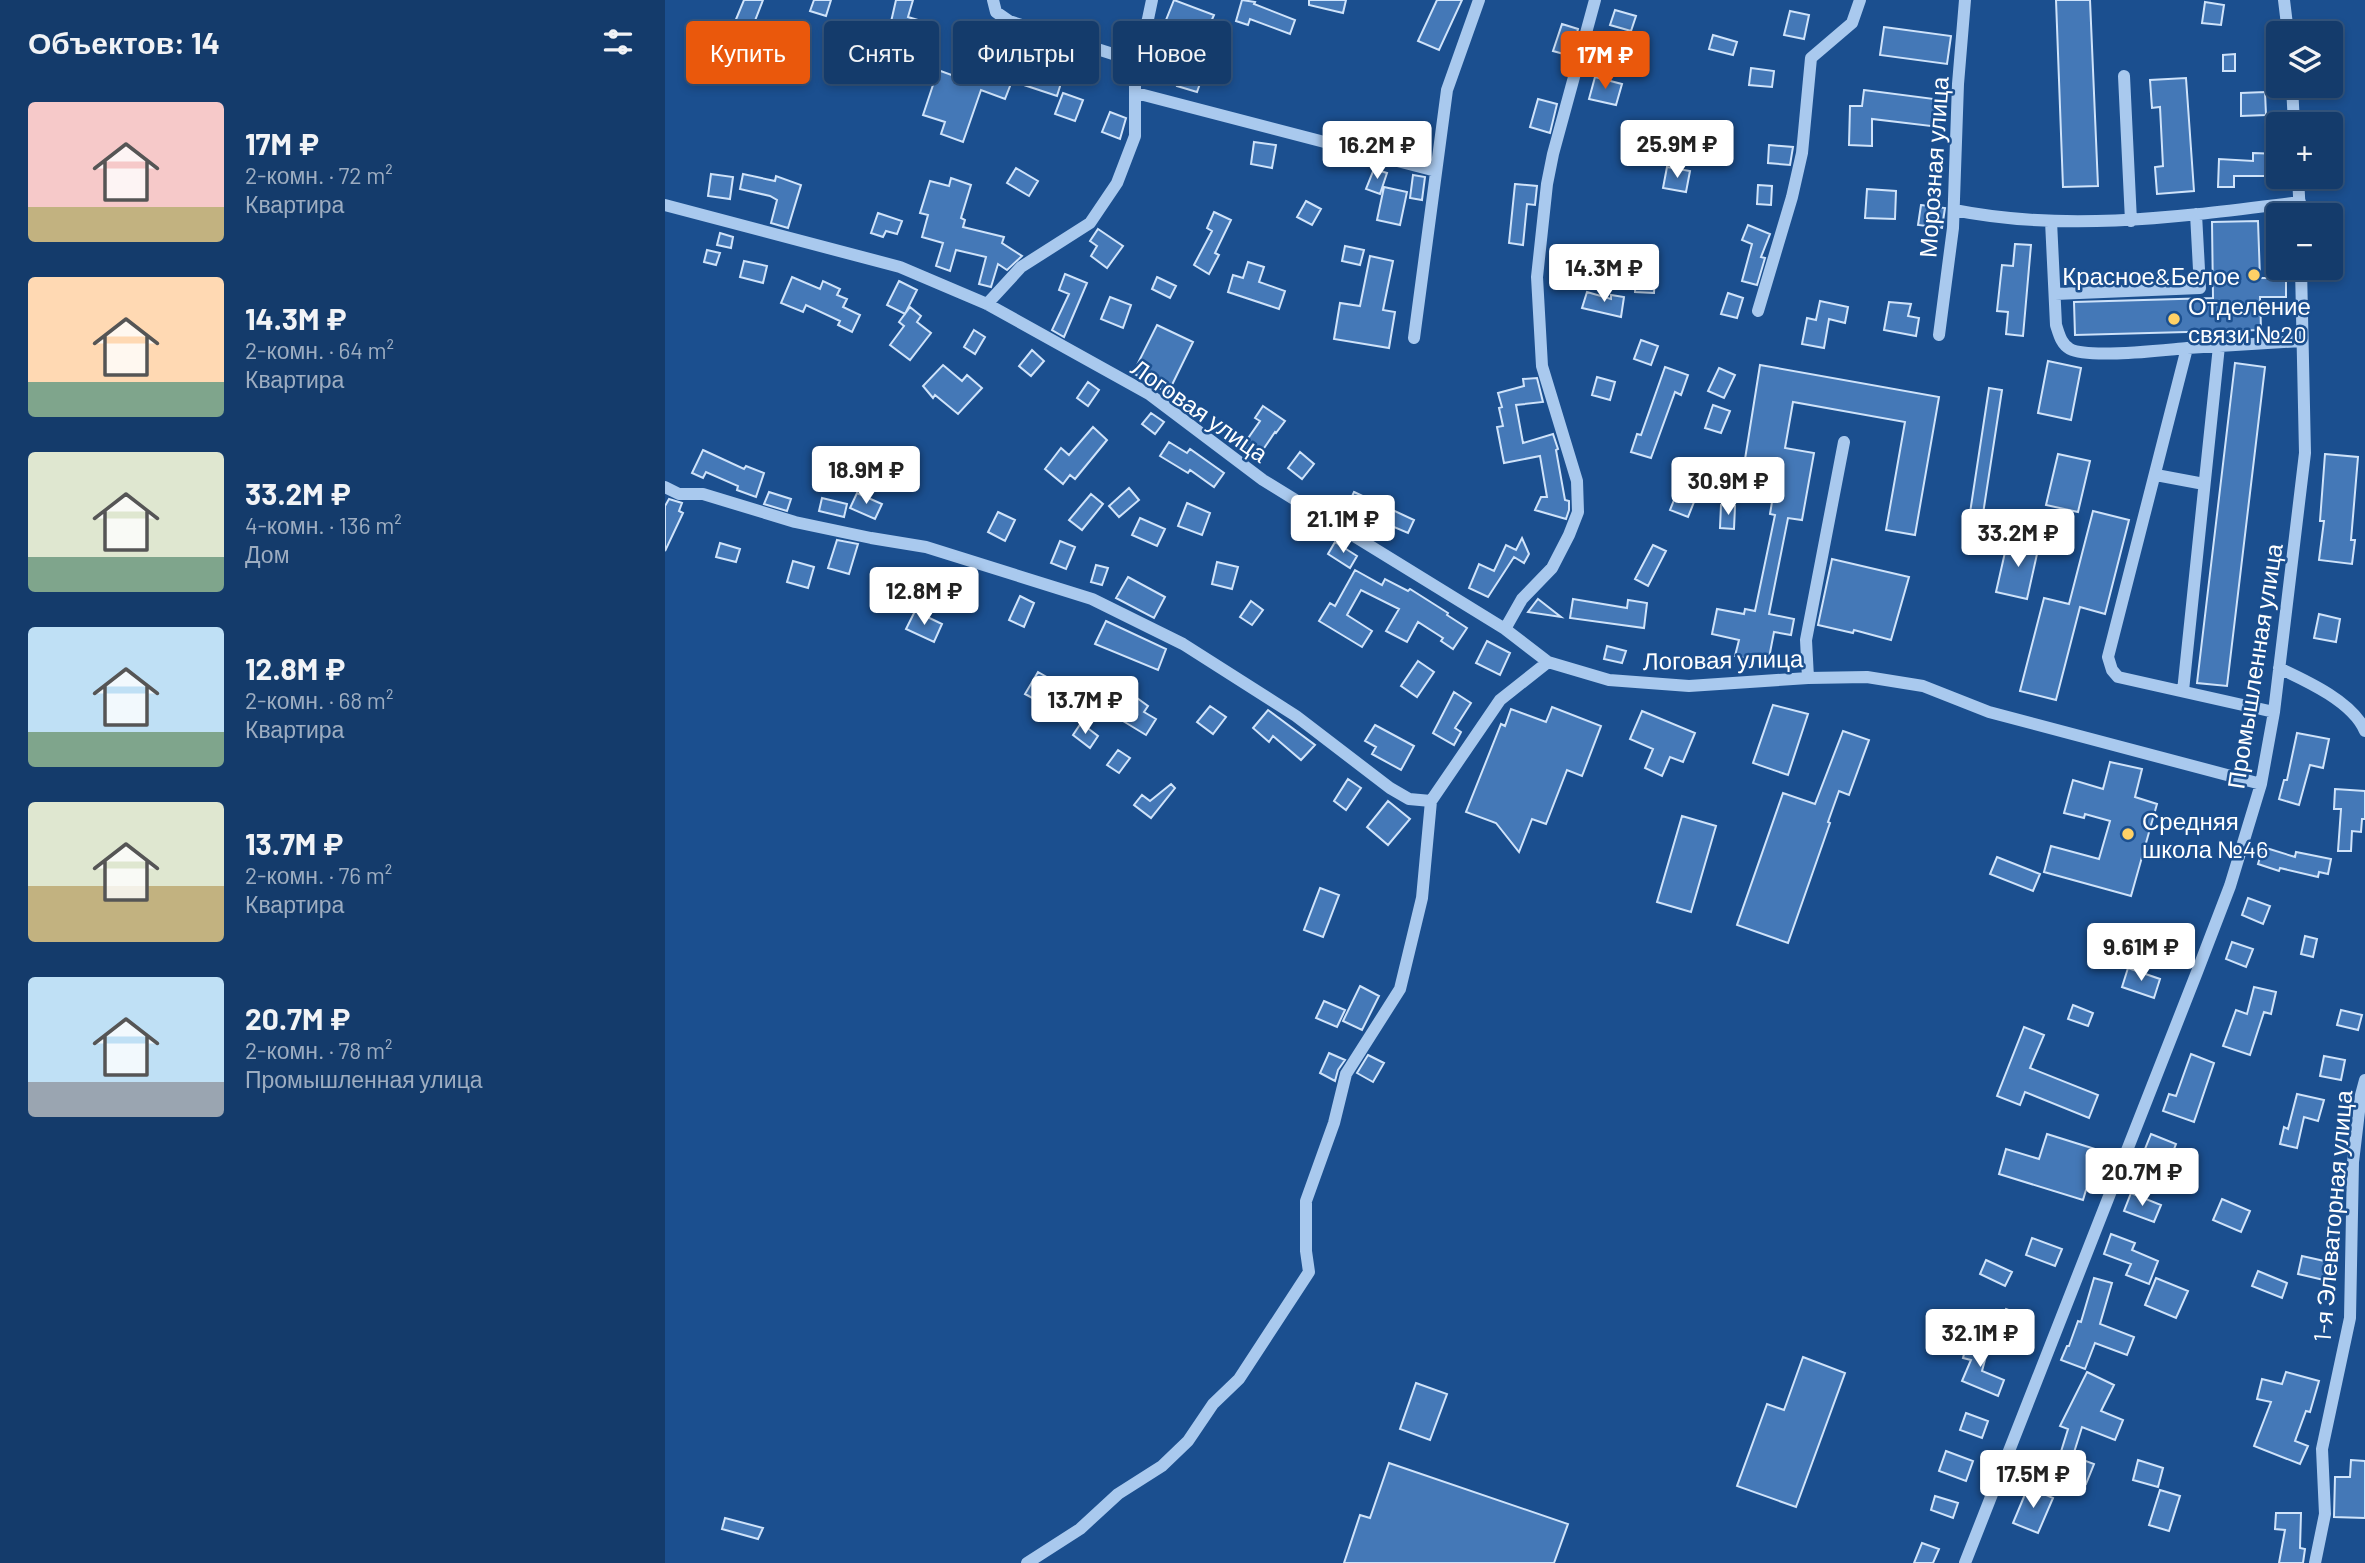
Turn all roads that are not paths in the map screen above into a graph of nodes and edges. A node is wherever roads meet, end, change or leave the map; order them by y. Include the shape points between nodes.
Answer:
1 (992, 0) edge
2 (1152, 0) edge
3 (1479, 0) edge
4 (1595, 0) edge
5 (1860, 0) edge
6 (1965, 0) edge
7 (2284, 0) edge
8 (1148, 21) edge
9 (2287, 21) edge
10 (1113, 54) edge
11 (2124, 76) dead end
12 (1136, 84) edge
13 (1136, 93) junction
14 (1436, 171) junction
15 (665, 205) edge
16 (1954, 210) junction
17 (2266, 211) edge
18 (2196, 214) junction
19 (2051, 220) junction
20 (2131, 220) junction
21 (2301, 280) edge
22 (2055, 294) junction
23 (987, 304) junction
24 (1758, 311) dead end
25 (1939, 335) dead end
26 (1413, 338) dead end
27 (2302, 341) junction
28 (2219, 346) junction
29 (2187, 348) junction
30 (1844, 442) dead end
31 (2156, 475) junction
32 (2204, 484) junction
33 (665, 486) edge
34 (1505, 629) junction
35 (1548, 662) junction
36 (2279, 668) junction
37 (1808, 678) junction
38 (2183, 691) junction
39 (2274, 712) junction
40 (2363, 727) edge
41 (2261, 784) junction
42 (1431, 801) junction
43 (2365, 1080) edge
44 (1027, 1563) edge
45 (1965, 1563) edge
46 (2315, 1563) edge

1 - 10 street via 996,12 1009,21
2 - 8 street
3 - 14 street via 1447,90
4 - 34 street via 1553,154 1537,277 1542,366 1577,481 1578,512 1552,568 1522,599
5 - 24 street via 1852,23 1811,58 1802,153
6 - 16 street, Морозная улица
7 - 9 street
11 - 20 street
12 - 13 street
13 - 14 street
13 - 23 street via 1135,136 1117,183 1090,223 1021,267
14 - 26 street
15 - 23 street, Логовая улица via 900,267
16 - 19 street via 1993,218
16 - 25 street, Морозная улица
17 - 18 street
18 - 20 street
18 - 22 street via 2200,288
19 - 20 street
19 - 22 street
21 - 27 street, Промышленная улица
22 - 29 street via 2056,325 2070,349 2089,353
23 - 34 street, Логовая улица via 1149,394 1263,480
27 - 28 street
27 - 36 street, Промышленная улица via 2305,453
28 - 29 street
28 - 32 street
29 - 31 street
30 - 37 street via 1806,640
31 - 32 street
31 - 38 street via 2108,657 2118,677
32 - 38 street
33 - 42 street via 679,494 703,494 795,522 926,547 1091,599 1183,645 1285,708 1399,794
34 - 35 street, Логовая улица
35 - 37 street, Логовая улица via 1609,680 1689,686
35 - 42 street via 1500,700
36 - 39 street, Промышленная улица
36 - 40 street via 2322,689
37 - 41 street, Логовая улица via 1867,677 1923,686 1989,712
38 - 39 street
39 - 41 street, Промышленная улица
41 - 45 street, Промышленная улица via 2206,947
42 - 44 street via 1422,898 1400,989 1346,1074 1334,1123 1305,1201 1309,1272 1239,1379 1213,1404 1188,1441 1080,1529
43 - 46 street, 1-я Элеваторная улица via 2353,1161 2350,1318 2322,1449 2325,1514

